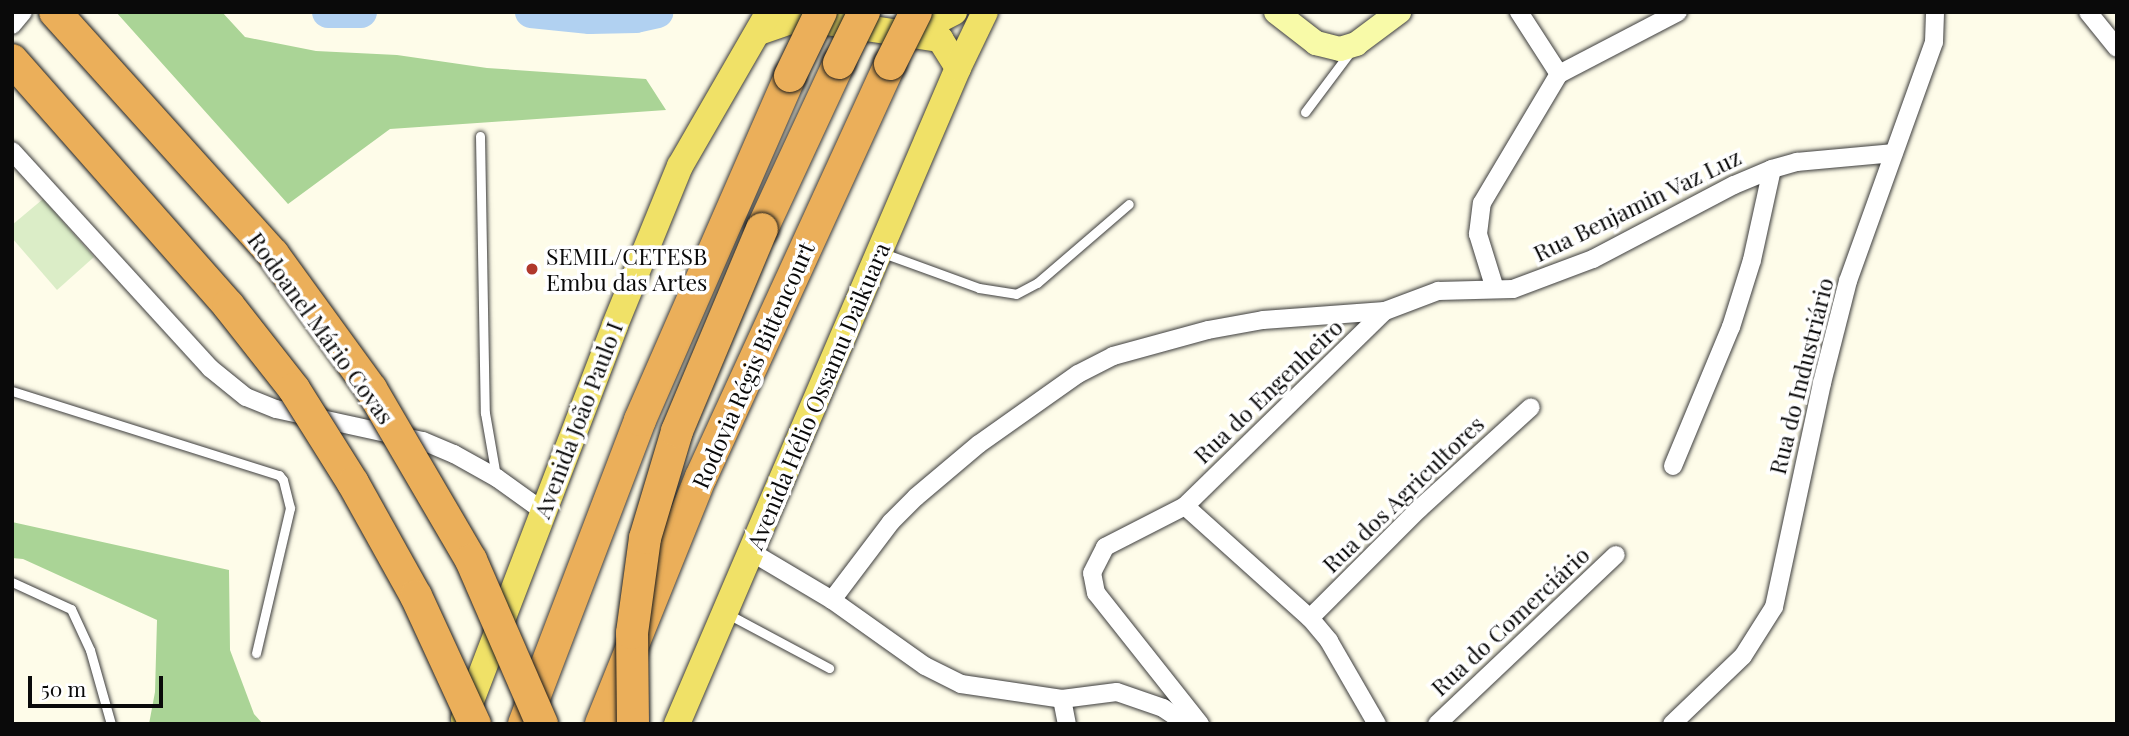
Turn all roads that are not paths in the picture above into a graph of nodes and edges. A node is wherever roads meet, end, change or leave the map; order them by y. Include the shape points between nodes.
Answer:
1 (23, 12) edge
2 (55, 12) edge
3 (864, 12) edge
4 (954, 12) edge
5 (985, 12) edge
6 (1276, 12) edge
7 (1399, 12) edge
8 (1519, 12) edge
9 (1678, 12) edge
10 (1936, 12) edge
11 (2088, 12) edge
12 (804, 14) edge
13 (925, 21) edge
14 (764, 22) edge
15 (12, 25) edge
16 (1356, 44) junction
17 (2117, 48) edge
18 (12, 60) edge
19 (957, 68) junction
20 (1559, 74) junction
21 (1305, 112) dead end
22 (480, 136) dead end
23 (12, 151) edge
24 (1894, 153) junction
25 (1772, 169) junction
26 (1129, 204) dead end
27 (878, 251) junction
28 (1495, 289) junction
29 (1385, 311) junction
30 (12, 391) edge
31 (1531, 407) dead end
32 (1673, 466) dead end
33 (497, 478) junction
34 (1185, 506) junction
35 (543, 511) junction
36 (752, 553) junction
37 (1616, 555) dead end
38 (12, 582) edge
39 (832, 600) junction
40 (725, 612) junction
41 (1310, 618) junction
42 (256, 653) dead end
43 (829, 668) dead end
44 (1062, 699) junction
45 (111, 724) edge
46 (462, 724) edge
47 (475, 724) edge
48 (524, 724) edge
49 (542, 724) edge
50 (601, 724) edge
51 (632, 724) edge
52 (677, 724) edge
53 (1067, 724) edge
54 (1187, 724) edge
55 (1200, 724) edge
56 (1377, 724) edge
57 (1437, 724) edge
58 (1672, 724) edge

1 - 15 street
2 - 49 highway, Rodoanel Mário Covas, bridge via 273,254 371,389 471,560
3 - 51 highway, bridge via 762,229 677,431 645,538 632,632
4 - 13 main road
5 - 19 main road, Avenida Hélio Ossamu Daikuara
6 - 16 main road via 1316,43 1340,49
7 - 16 main road
8 - 20 street
9 - 20 street
10 - 24 street, Rua do Industriário via 1934,42
11 - 17 street
12 - 13 main road
12 - 14 main road
12 - 48 highway, bridge via 790,76 640,420
13 - 19 main road via 943,41
13 - 50 highway, Rodovia Régis Bittencourt, bridge via 890,64 701,477
14 - 35 main road, Avenida João Paulo I via 680,166
16 - 21 lane
18 - 47 highway, bridge via 228,304 293,389 353,483 416,596
19 - 27 main road, Avenida Hélio Ossamu Daikuara
20 - 28 street via 1482,203 1478,234
22 - 33 lane via 485,413
23 - 33 street via 210,368 246,397 276,409 423,441
24 - 25 street, Rua Benjamin Vaz Luz via 1797,162
24 - 58 street, Rua do Industriário via 1848,281 1774,607 1743,656
25 - 28 street, Rua Benjamin Vaz Luz via 1734,184 1582,264 1513,289
25 - 32 street via 1756,248 1731,327
26 - 27 lane via 1037,282 1016,294 979,288
27 - 36 main road, Avenida Hélio Ossamu Daikuara
28 - 29 street, Rua Benjamin Vaz Luz via 1438,291
29 - 34 street, Rua do Engenheiro
29 - 39 street, Rua Benjamin Vaz Luz via 1274,319 1208,330 1114,356 1078,374 979,444 916,497 891,522
30 - 42 lane via 279,475 290,508
31 - 41 street, Rua dos Agricultores via 1419,509
33 - 35 street
34 - 41 street
34 - 55 street, Rua do Engenheiro via 1105,547 1092,573 1096,593
35 - 46 main road, Avenida João Paulo I
36 - 39 street
36 - 40 main road, Avenida Hélio Ossamu Daikuara
37 - 57 street, Rua do Comerciário
38 - 45 lane via 71,610 90,650
39 - 44 street via 925,666 961,684
40 - 43 lane
40 - 52 main road, Avenida Hélio Ossamu Daikuara
41 - 56 street via 1329,641
44 - 53 street
44 - 54 street via 1117,692 1163,708

